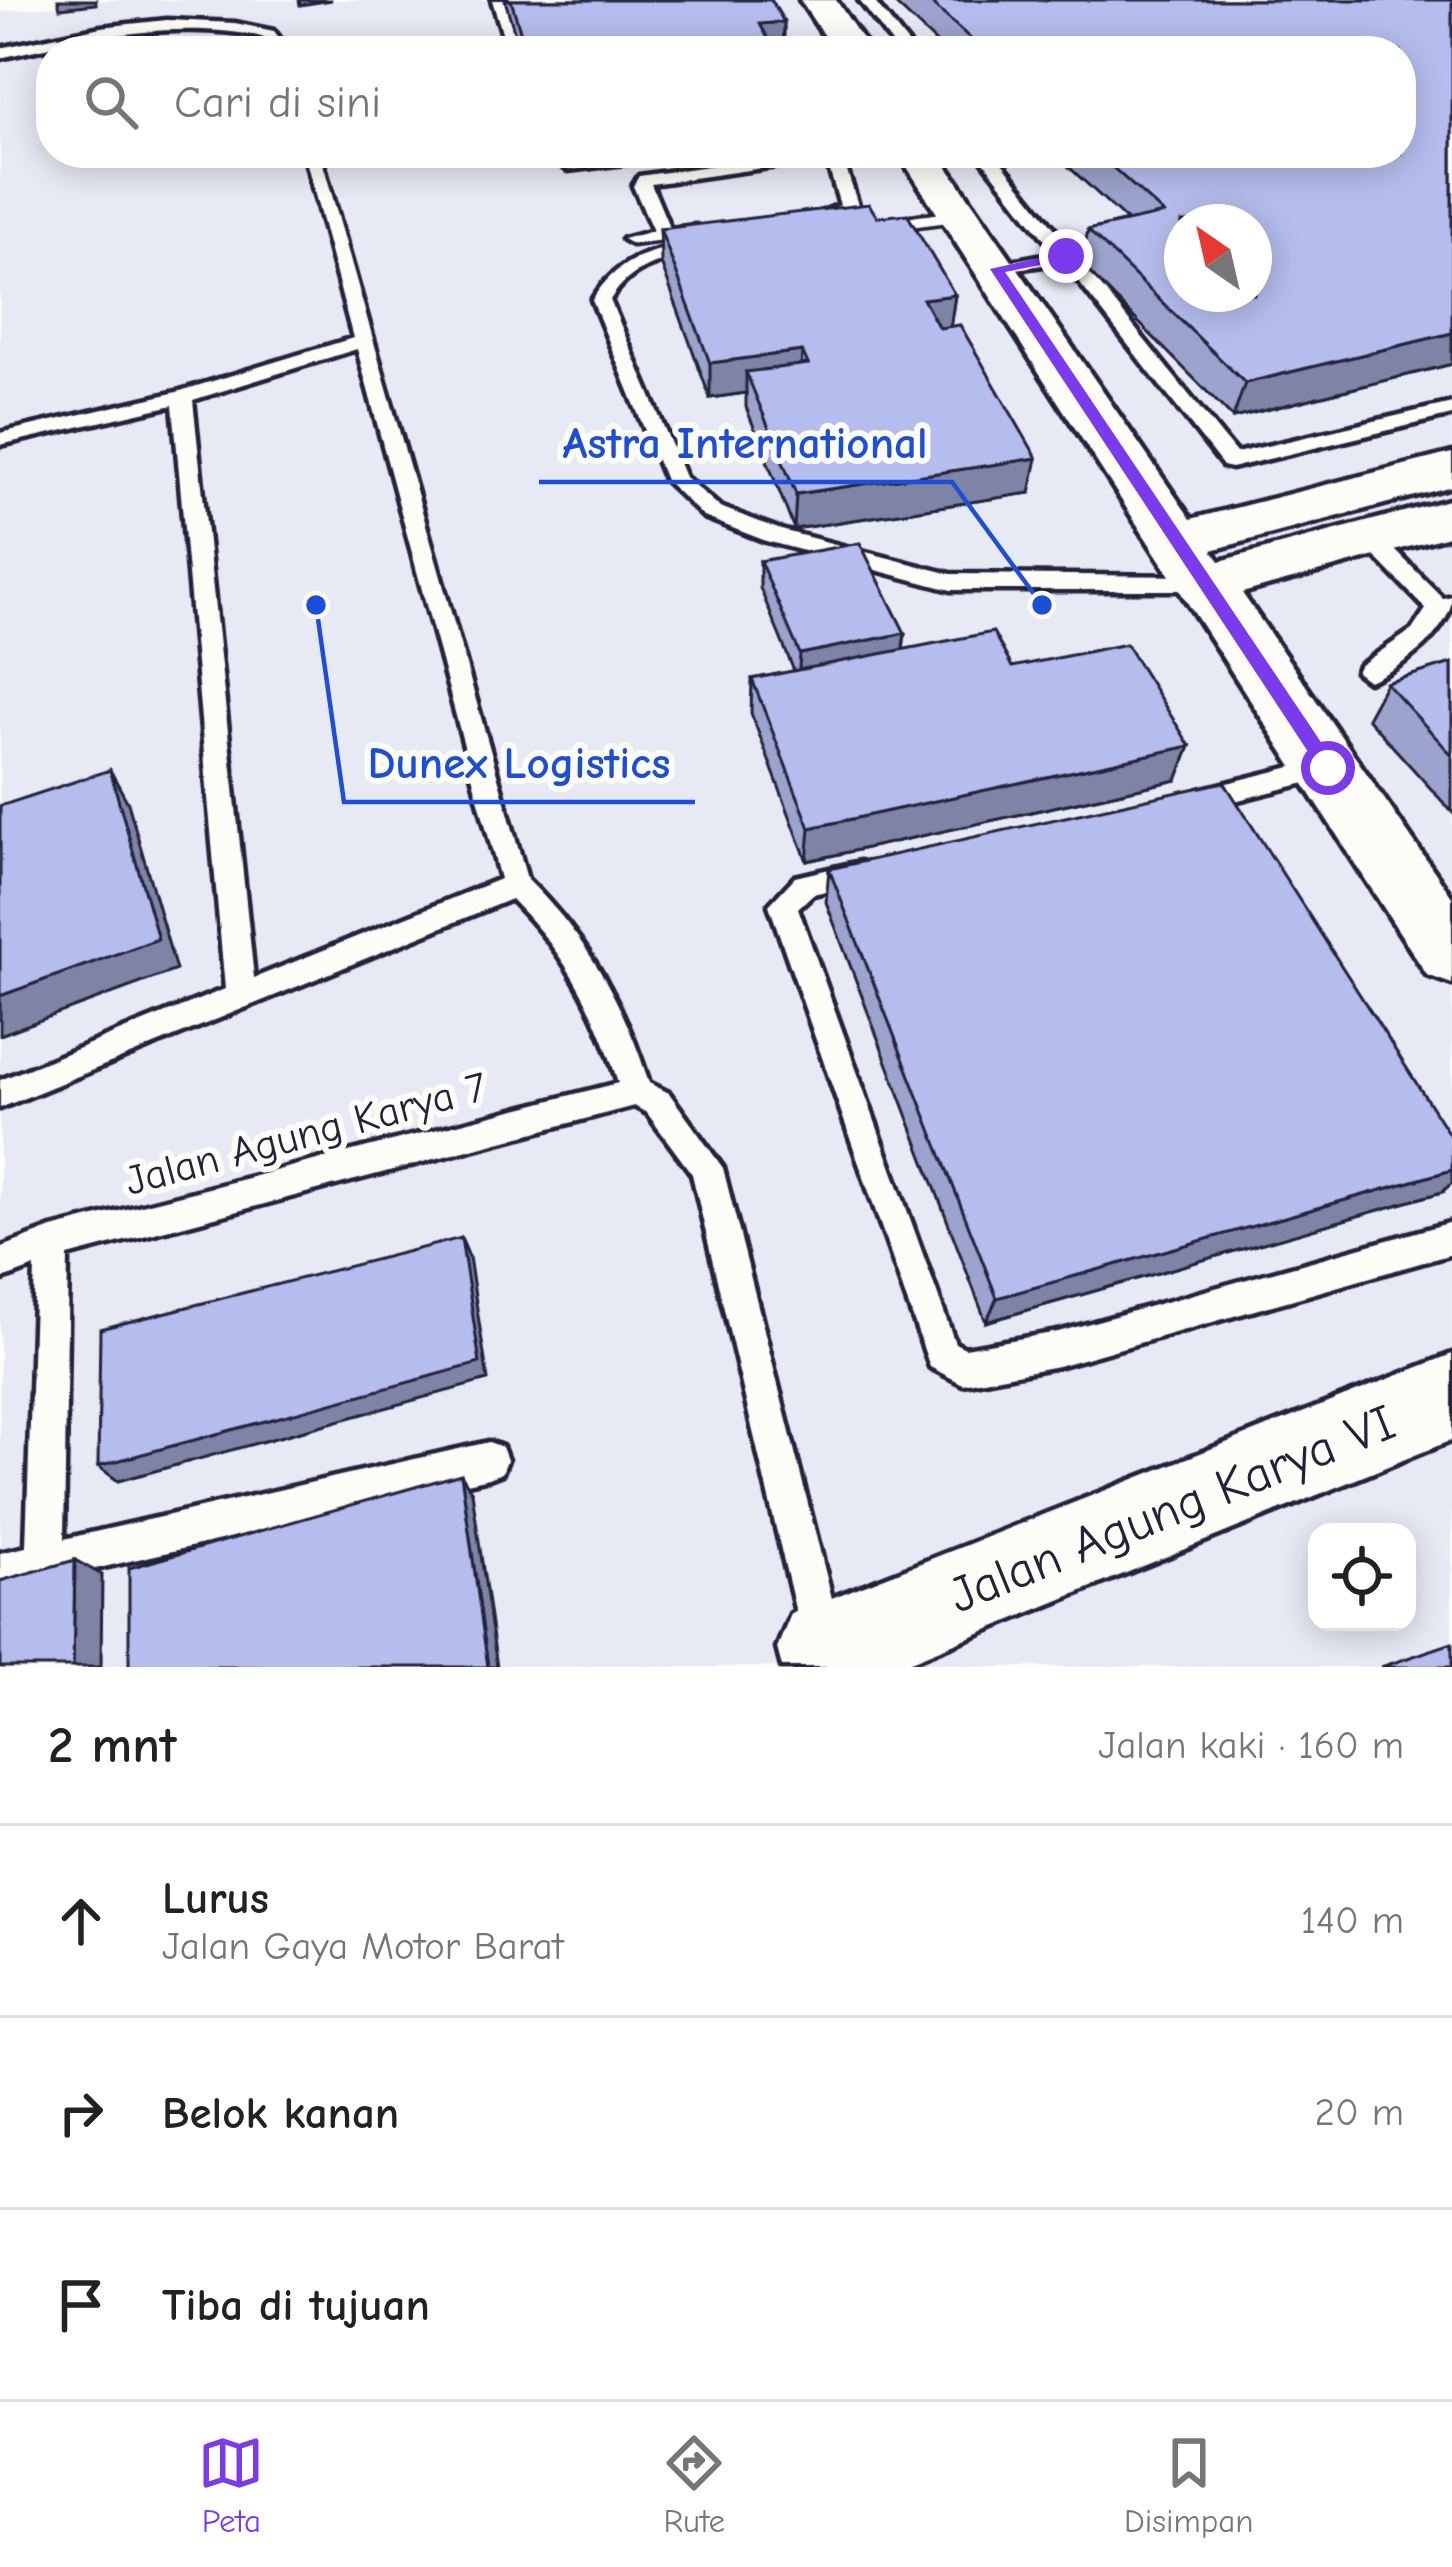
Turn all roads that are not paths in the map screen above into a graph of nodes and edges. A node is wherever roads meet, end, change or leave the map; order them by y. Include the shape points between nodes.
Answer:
1 (499, 0) edge
2 (818, 0) edge
3 (866, 0) edge
4 (83, 36) edge
5 (270, 36) edge
6 (511, 36) edge
7 (842, 36) edge
8 (894, 36) edge
9 (36, 46) edge
10 (0, 53) edge
11 (316, 168) edge
12 (729, 168) edge
13 (838, 168) edge
14 (928, 168) edge
15 (998, 168) edge
16 (958, 215) junction
17 (664, 235) junction
18 (632, 238) dead end
19 (1089, 251) edge
20 (1066, 256) junction
21 (997, 269) junction
22 (360, 342) junction
23 (182, 397) junction
24 (1452, 409) edge
25 (0, 439) edge
26 (1452, 469) edge
27 (1452, 517) edge
28 (1371, 539) junction
29 (1192, 563) junction
30 (1445, 606) edge
31 (1368, 672) dead end
32 (1328, 768) junction
33 (1179, 805) edge
34 (896, 865) edge
35 (514, 885) junction
36 (1452, 954) edge
37 (241, 998) junction
38 (636, 1093) junction
39 (0, 1094) edge
40 (1452, 1238) edge
41 (52, 1244) junction
42 (0, 1264) edge
43 (1452, 1397) edge
44 (488, 1460) dead end
45 (146, 1538) junction
46 (45, 1562) junction
47 (0, 1572) edge
48 (146, 1581) edge
49 (827, 1658) edge

1 - 6 lane
2 - 7 street
3 - 8 lane
4 - 5 lane via 190,20
9 - 10 lane
11 - 22 lane
12 - 17 lane via 645,180
13 - 16 lane via 850,208 793,229
14 - 16 street
15 - 20 lane
16 - 21 street
17 - 18 lane
17 - 29 lane via 717,237 616,273 601,300 676,480 712,512 951,582
19 - 20 lane
20 - 21 lane
20 - 24 lane via 1231,461
21 - 29 street
22 - 23 lane
22 - 35 lane
23 - 25 lane
23 - 37 lane
26 - 29 street
27 - 28 street
28 - 29 street
28 - 30 lane
29 - 32 street
30 - 31 lane via 1420,636
32 - 33 lane via 1224,804
32 - 36 street
34 - 40 lane via 805,885 783,905 942,1355 963,1366 1058,1349
35 - 37 lane
35 - 38 lane via 551,920 610,1004
37 - 39 lane
38 - 41 lane, Jalan Agung Karya 7
38 - 49 lane, Jalan Agung Karya VI via 658,1103 707,1168
41 - 42 lane, Jalan Agung Karya 7
41 - 46 lane
43 - 49 street, Jalan Agung Karya VI
44 - 45 lane
45 - 46 lane
45 - 48 lane
46 - 47 lane

